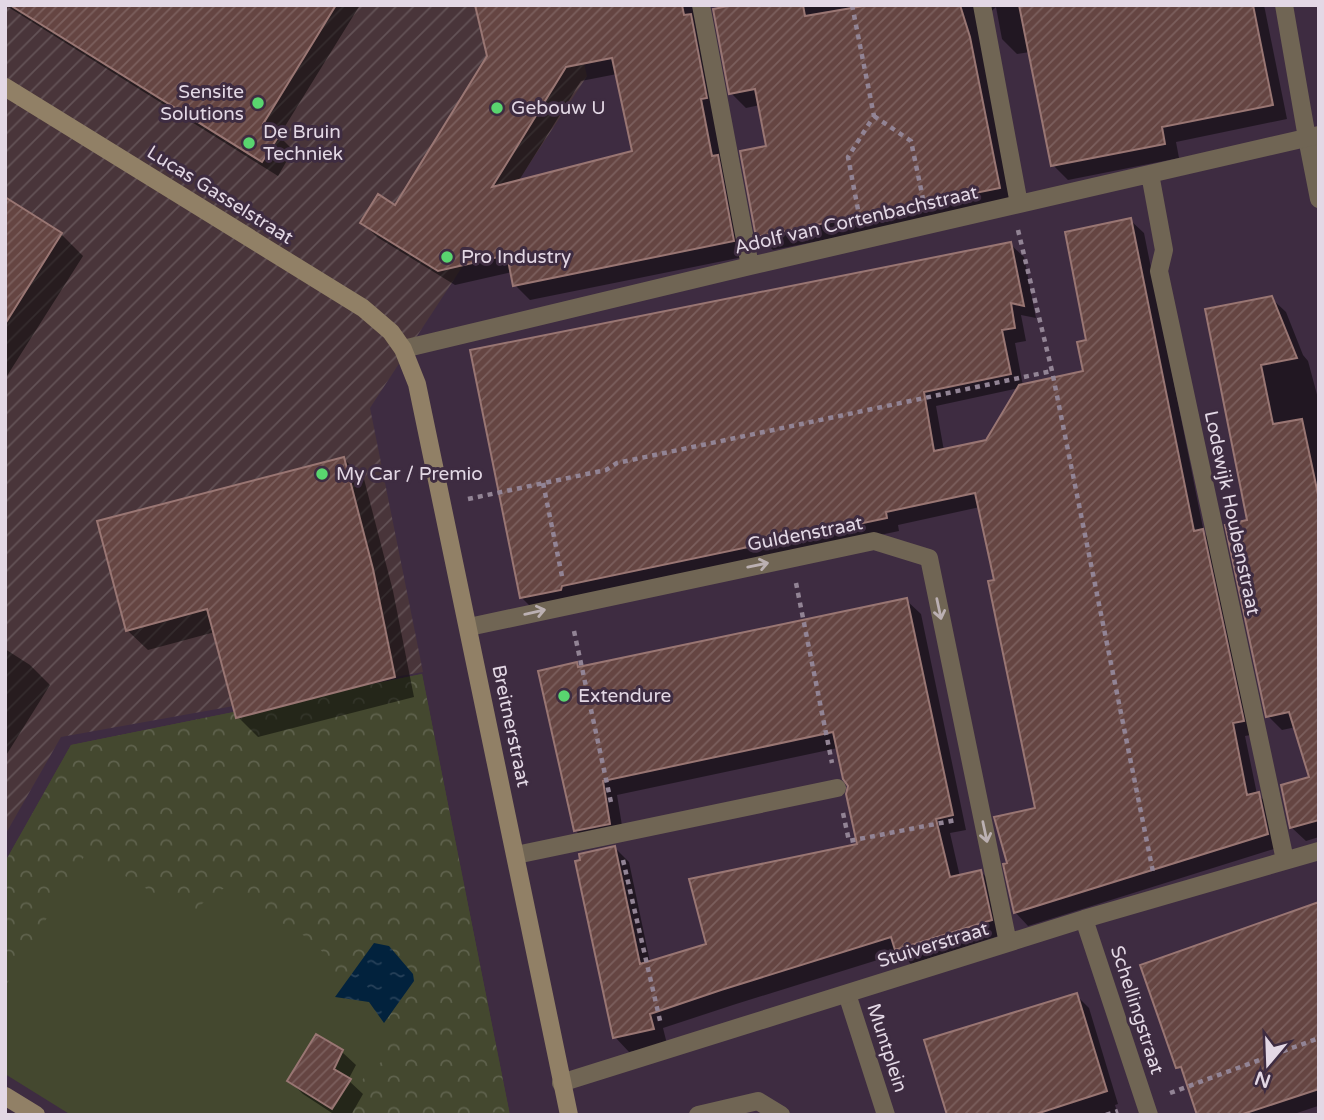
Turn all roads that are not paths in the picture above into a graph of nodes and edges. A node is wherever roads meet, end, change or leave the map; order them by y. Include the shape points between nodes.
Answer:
1 (701, 5) edge
2 (982, 5) edge
3 (1284, 5) edge
4 (5, 87) edge
5 (1313, 136) edge
6 (1150, 174) junction
7 (1319, 200) edge
8 (1015, 205) junction
9 (750, 266) junction
10 (403, 349) junction
11 (469, 627) junction
12 (837, 788) road end
13 (1319, 851) edge
14 (516, 855) junction
15 (1285, 860) junction
16 (1084, 919) junction
17 (1008, 943) junction
18 (847, 994) junction
19 (561, 1083) junction
20 (5, 1096) edge
21 (1147, 1108) edge
22 (36, 1115) edge
23 (569, 1115) edge
24 (698, 1115) edge
25 (780, 1115) edge
26 (886, 1115) edge

1 - 9 street
2 - 8 street
3 - 5 street
4 - 10 street, Lucas Gasselstraat via 363,308
5 - 6 street, Adolf van Cortenbachstraat
5 - 7 street
6 - 8 street, Adolf van Cortenbachstraat
6 - 15 street, Lodewijk Houbenstraat via 1164,250 1159,271
8 - 9 street, Adolf van Cortenbachstraat
9 - 10 street, Adolf van Cortenbachstraat
10 - 11 street, Breitnerstraat via 417,384
11 - 14 street, Breitnerstraat
11 -> 17 street, Guldenstraat via 874,541 929,558
12 - 14 street
13 - 15 street, Stuiverstraat
14 - 19 street, Breitnerstraat
15 - 16 street, Stuiverstraat
16 - 17 street, Stuiverstraat
16 - 21 street, Schellingstraat
17 - 18 street, Stuiverstraat
18 - 19 street, Stuiverstraat
18 - 26 street, Muntplein
19 - 23 street, Breitnerstraat
20 - 22 street
24 - 25 street via 758,1101

